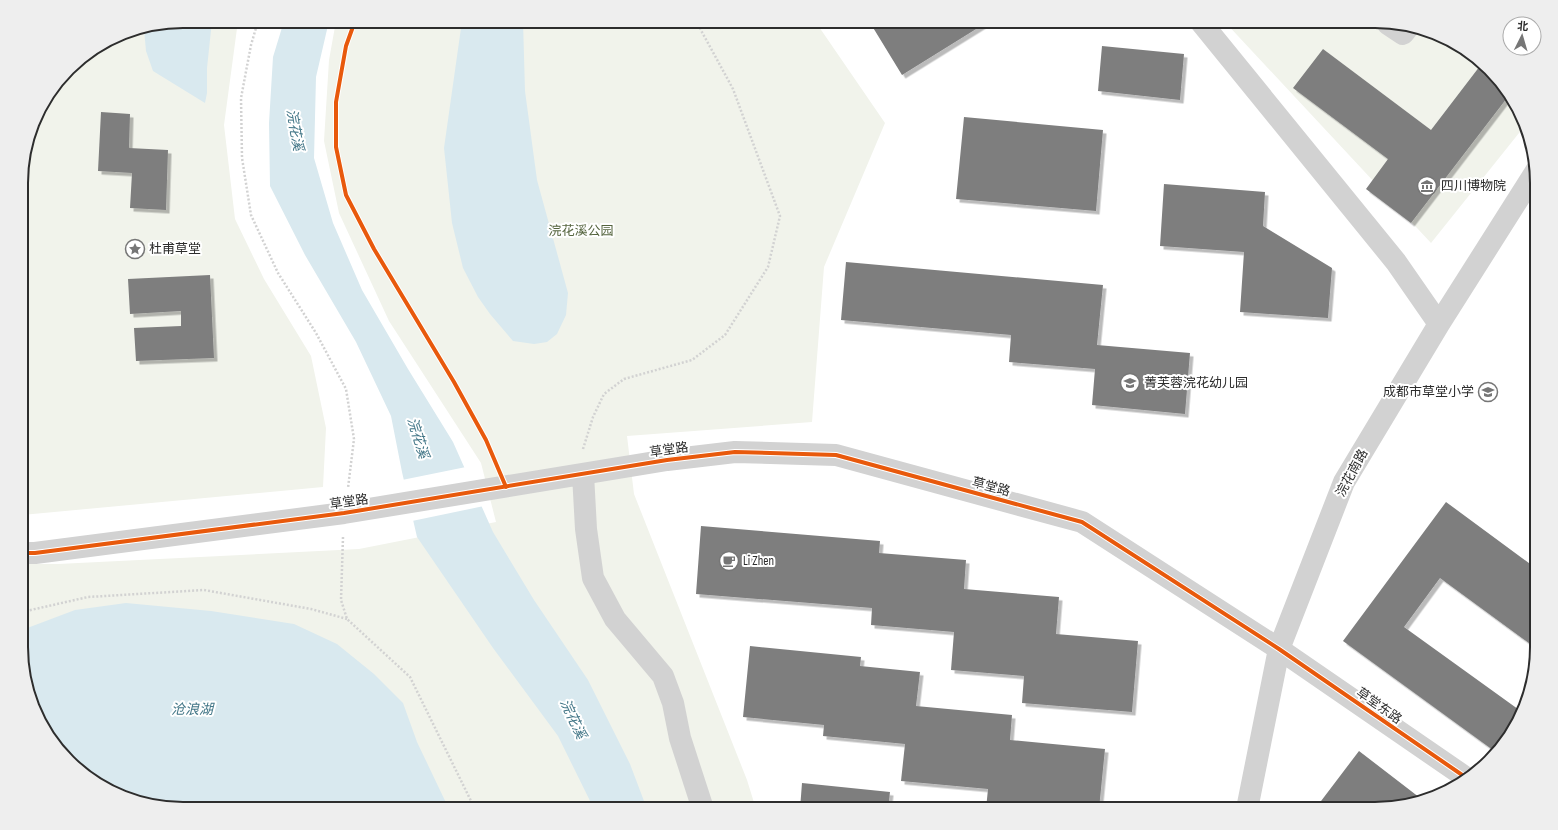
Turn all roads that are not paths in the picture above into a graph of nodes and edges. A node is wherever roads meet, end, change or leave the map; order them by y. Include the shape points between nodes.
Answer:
1 (1206, 28) edge
2 (1396, 29) edge
3 (1405, 31) edge
4 (1530, 180) edge
5 (1439, 324) junction
6 (583, 474) junction
7 (28, 553) edge
8 (1279, 649) junction
9 (1462, 775) edge
10 (701, 802) edge
11 (1248, 802) edge

1 - 5 street via 1396,262
2 - 3 street via 1403,34
4 - 5 street, 浣花南路
5 - 8 street, 浣花南路 via 1344,482
6 - 7 street, 草堂路 via 344,513
6 - 8 street, 草堂路 via 735,452 836,455 1082,522
6 - 10 street via 586,529 594,578 614,620 663,676 674,703 680,738
8 - 9 street, 草堂东路
8 - 11 street, 浣花南路

